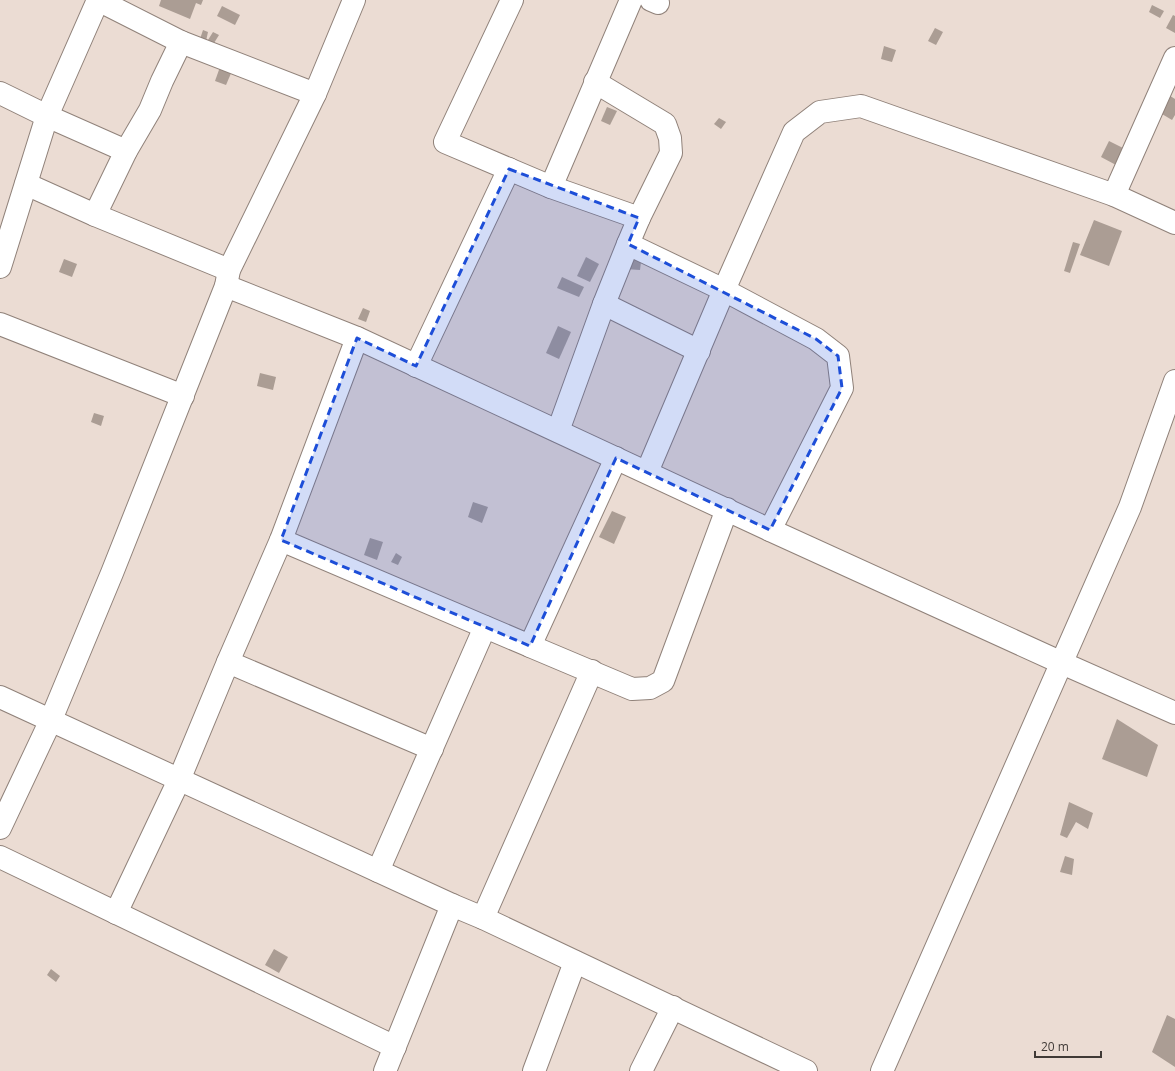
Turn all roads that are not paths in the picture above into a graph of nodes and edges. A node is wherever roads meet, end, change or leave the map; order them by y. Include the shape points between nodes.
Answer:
1 (98, 0) edge
2 (512, 0) edge
3 (631, 0) edge
4 (352, 1) edge
5 (181, 42) junction
6 (1175, 58) edge
7 (595, 82) junction
8 (0, 92) edge
9 (315, 94) junction
10 (47, 116) junction
11 (126, 151) junction
12 (509, 169) junction
13 (26, 184) junction
14 (551, 187) junction
15 (1114, 195) junction
16 (95, 215) junction
17 (639, 218) junction
18 (1175, 223) edge
19 (628, 244) junction
20 (0, 267) edge
21 (227, 278) junction
22 (724, 290) junction
23 (604, 304) junction
24 (0, 324) edge
25 (357, 338) junction
26 (698, 352) junction
27 (416, 366) junction
28 (1175, 381) edge
29 (183, 396) junction
30 (558, 431) junction
31 (616, 458) junction
32 (646, 472) junction
33 (727, 509) junction
34 (770, 530) junction
35 (281, 540) junction
36 (485, 627) junction
37 (530, 646) junction
38 (228, 662) junction
39 (1062, 663) junction
40 (592, 671) junction
41 (0, 697) edge
42 (1175, 713) edge
43 (50, 722) junction
44 (432, 749) junction
45 (179, 780) junction
46 (0, 828) edge
47 (0, 857) edge
48 (378, 871) junction
49 (452, 905) junction
50 (116, 913) junction
51 (483, 918) junction
52 (575, 962) junction
53 (673, 1007) junction
54 (395, 1047) junction
55 (385, 1071) edge
56 (534, 1071) edge
57 (641, 1071) edge
58 (806, 1071) edge
59 (882, 1071) edge

1 - 5 street
1 - 10 street
2 - 12 street via 444,142
3 - 7 street
4 - 9 street
5 - 9 street
5 - 11 street via 150,110
6 - 15 street
7 - 14 street
7 - 17 street via 665,124 670,138 671,153
8 - 10 street
9 - 21 street
10 - 11 street
10 - 13 street
11 - 16 street
12 - 14 street
12 - 27 street
13 - 16 street
13 - 20 street
14 - 17 street
15 - 18 street
15 - 22 street via 861,106 820,112 794,132
16 - 21 street
17 - 19 street
19 - 22 street
19 - 23 street
21 - 25 street
21 - 29 street
22 - 26 street
22 - 34 street via 816,339 838,356 842,388
23 - 26 street
23 - 30 street
24 - 29 street
25 - 27 street
25 - 35 street
26 - 32 street
27 - 30 street
28 - 39 street via 1130,507
29 - 43 street
30 - 31 street
31 - 32 street
31 - 37 street
32 - 33 street
33 - 34 street
33 - 40 street via 663,681 650,688 632,689
34 - 39 street
35 - 36 street
35 - 38 street
36 - 37 street
36 - 44 street
37 - 40 street
38 - 44 street
38 - 45 street
39 - 42 street
39 - 59 street
40 - 51 street
41 - 43 street
43 - 45 street
43 - 46 street
44 - 48 street
45 - 48 street
45 - 50 street
47 - 50 street
48 - 49 street
49 - 51 street
49 - 54 street
50 - 54 street
51 - 52 street
52 - 53 street
52 - 56 street
53 - 57 street
53 - 58 street
54 - 55 street

